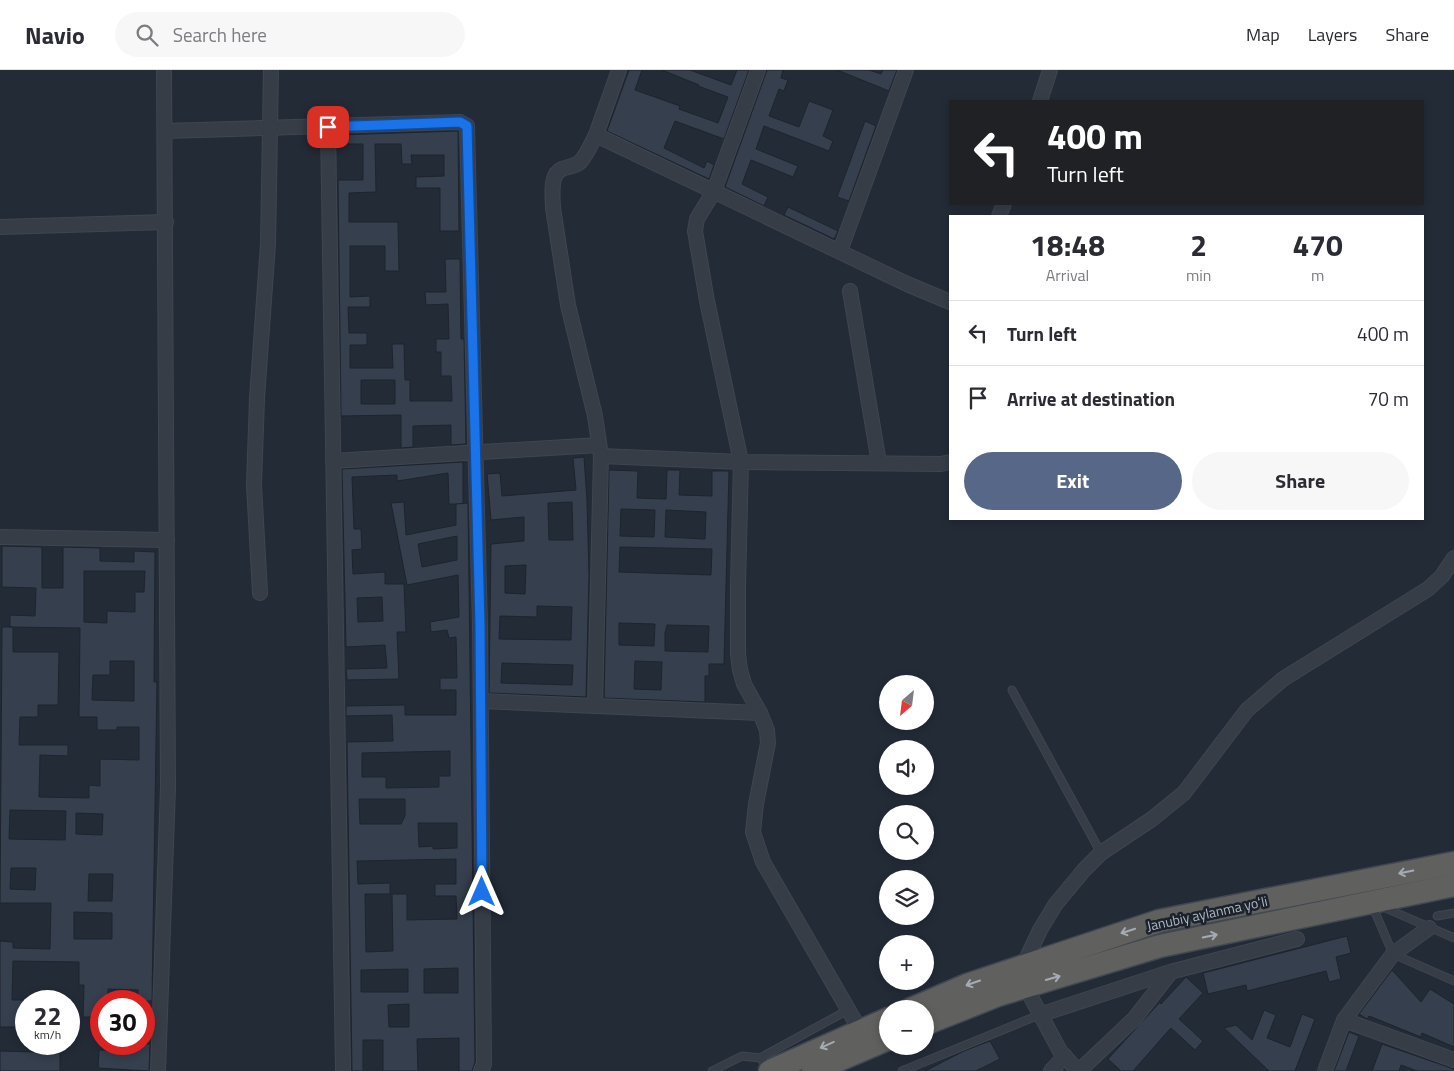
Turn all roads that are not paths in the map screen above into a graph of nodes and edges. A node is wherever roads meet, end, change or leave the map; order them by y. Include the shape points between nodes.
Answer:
1 (164, 70) edge
2 (271, 70) edge
3 (619, 70) edge
4 (758, 70) edge
5 (906, 70) edge
6 (1050, 70) edge
7 (1040, 100) edge
8 (328, 127) junction
9 (269, 128) junction
10 (165, 131) junction
11 (596, 135) junction
12 (714, 191) junction
13 (166, 222) junction
14 (0, 227) edge
15 (840, 252) junction
16 (850, 291) dead end
17 (949, 302) edge
18 (600, 450) junction
19 (476, 453) junction
20 (333, 461) junction
21 (741, 462) junction
22 (879, 462) junction
23 (949, 462) edge
24 (0, 537) edge
25 (167, 540) junction
26 (1454, 558) edge
27 (260, 593) dead end
28 (1012, 690) dead end
29 (481, 701) junction
30 (595, 706) junction
31 (760, 713) junction
32 (1102, 853) junction
33 (1454, 863) edge
34 (1454, 885) edge
35 (1371, 902) junction
36 (1454, 913) edge
37 (1433, 922) junction
38 (1454, 938) edge
39 (1297, 939) dead end
40 (1393, 954) junction
41 (1170, 972) junction
42 (1024, 976) junction
43 (1454, 981) edge
44 (932, 1000) edge
45 (848, 1010) junction
46 (1039, 1015) junction
47 (934, 1020) edge
48 (1344, 1020) junction
49 (879, 1023) edge
50 (860, 1030) junction
51 (879, 1043) edge
52 (1065, 1056) junction
53 (1454, 1060) edge
54 (767, 1066) edge
55 (826, 1068) edge
56 (158, 1071) edge
57 (343, 1071) edge
58 (481, 1071) edge
59 (712, 1071) edge
60 (902, 1071) edge
61 (1051, 1071) edge
62 (1079, 1071) edge
63 (1325, 1071) edge

1 - 10 street
2 - 9 street
3 - 11 street
4 - 12 street
5 - 15 street
6 - 7 street
8 - 9 street
8 - 19 street via 460,122 467,126
8 - 20 street
9 - 10 street
9 - 27 street via 268,244 254,485
10 - 13 street
11 - 12 street
11 - 18 street via 579,163 555,175 553,208 568,305
12 - 15 street
12 - 21 street via 697,219 696,243
13 - 14 street
13 - 25 street
15 - 17 street
16 - 22 street
18 - 19 street
18 - 21 street
18 - 30 street
19 - 20 street
19 - 29 street
20 - 57 street
21 - 22 street
21 - 31 street via 738,654 744,684
22 - 23 street
24 - 25 street
25 - 56 street via 168,787
26 - 32 street via 1428,589 1283,679 1247,710 1184,793
28 - 32 lane
29 - 30 street
29 - 58 street via 484,1064
30 - 31 street
31 - 45 street via 768,730 768,743 753,832 763,862
32 - 42 street via 1055,905 1040,930
33 -> 42 highway, Janubiy aylanma yoʻli via 1159,921
34 - 35 highway, Janubiy aylanma yoʻli
35 - 37 lane
35 - 40 lane
42 -> 35 highway, Janubiy aylanma yoʻli
36 - 37 lane
37 - 38 lane
37 - 40 street
39 - 41 street
40 - 43 lane
40 - 48 street
41 - 46 street
41 - 62 street via 1135,1018
42 -> 44 highway, Janubiy aylanma yoʻli via 967,985
42 - 46 street
42 - 47 highway, Janubiy aylanma yoʻli via 998,994
45 - 50 street
45 - 54 lane
46 - 52 street
46 - 60 lane
48 - 53 street
48 - 63 street
49 - 50 highway
50 -> 54 highway
51 - 55 highway
52 - 61 street
52 - 62 street
54 - 59 lane via 742,1056

